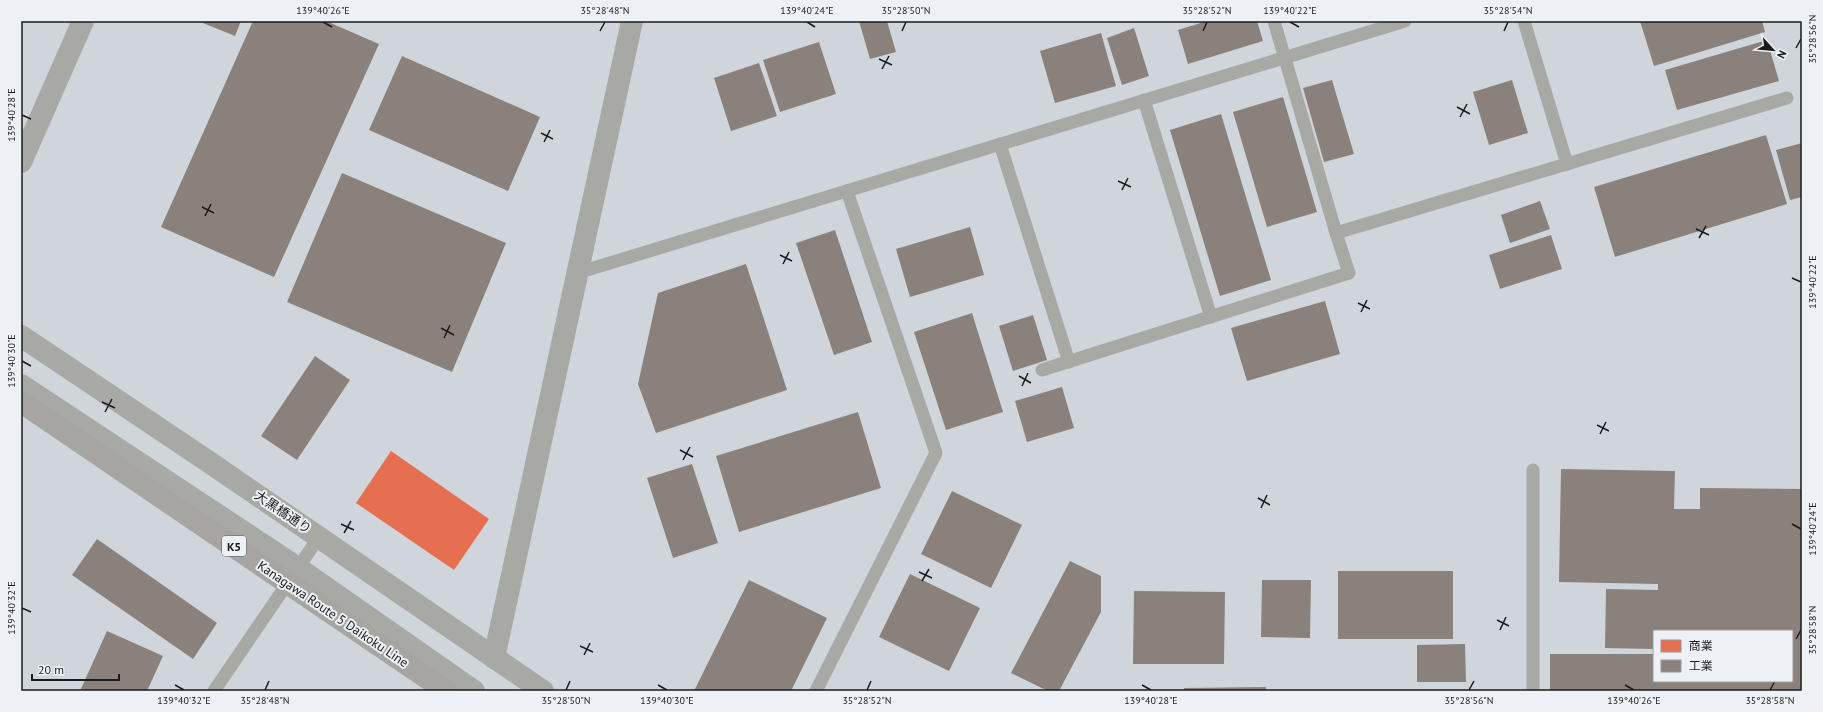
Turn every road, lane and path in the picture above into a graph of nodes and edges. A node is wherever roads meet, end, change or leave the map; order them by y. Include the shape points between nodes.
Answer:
1 (83, 21) edge
2 (632, 21) edge
3 (1274, 21) edge
4 (1405, 21) edge
5 (1524, 21) edge
6 (1286, 58) junction
7 (1786, 98) dead end
8 (1144, 100) junction
9 (1000, 144) junction
10 (21, 162) edge
11 (1567, 164) junction
12 (847, 191) junction
13 (1336, 233) junction
14 (577, 273) junction
15 (1211, 317) junction
16 (21, 336) edge
17 (1069, 362) junction
18 (1042, 370) dead end
19 (21, 385) edge
20 (21, 402) edge
21 (21, 419) edge
22 (1533, 470) dead end
23 (319, 537) junction
24 (298, 568) junction
25 (494, 658) junction
26 (214, 691) edge
27 (420, 691) edge
28 (446, 691) edge
29 (474, 691) edge
30 (543, 691) edge
31 (816, 691) edge
32 (1533, 691) edge

1 - 10 street
2 - 14 street
3 - 6 lane
4 - 6 lane
5 - 11 lane
6 - 8 lane
6 - 13 lane
7 - 11 lane
8 - 9 lane
8 - 15 lane
9 - 12 lane
9 - 17 lane
11 - 13 lane
12 - 14 lane
12 - 31 lane via 936,453
13 - 15 lane via 1349,273
14 - 25 street
15 - 17 lane
16 - 23 street, 大黒橋通り
17 - 18 lane
19 - 24 street
20 - 28 highway, Kanagawa Route 5 Daikoku Line / K5, bridge
21 - 27 highway, Kanagawa Route 5 Daikoku Line / K5
22 - 32 lane
23 - 24 lane
23 - 25 street, 大黒橋通り
24 - 26 lane
24 - 29 street
25 - 30 street, 大黒橋通り

